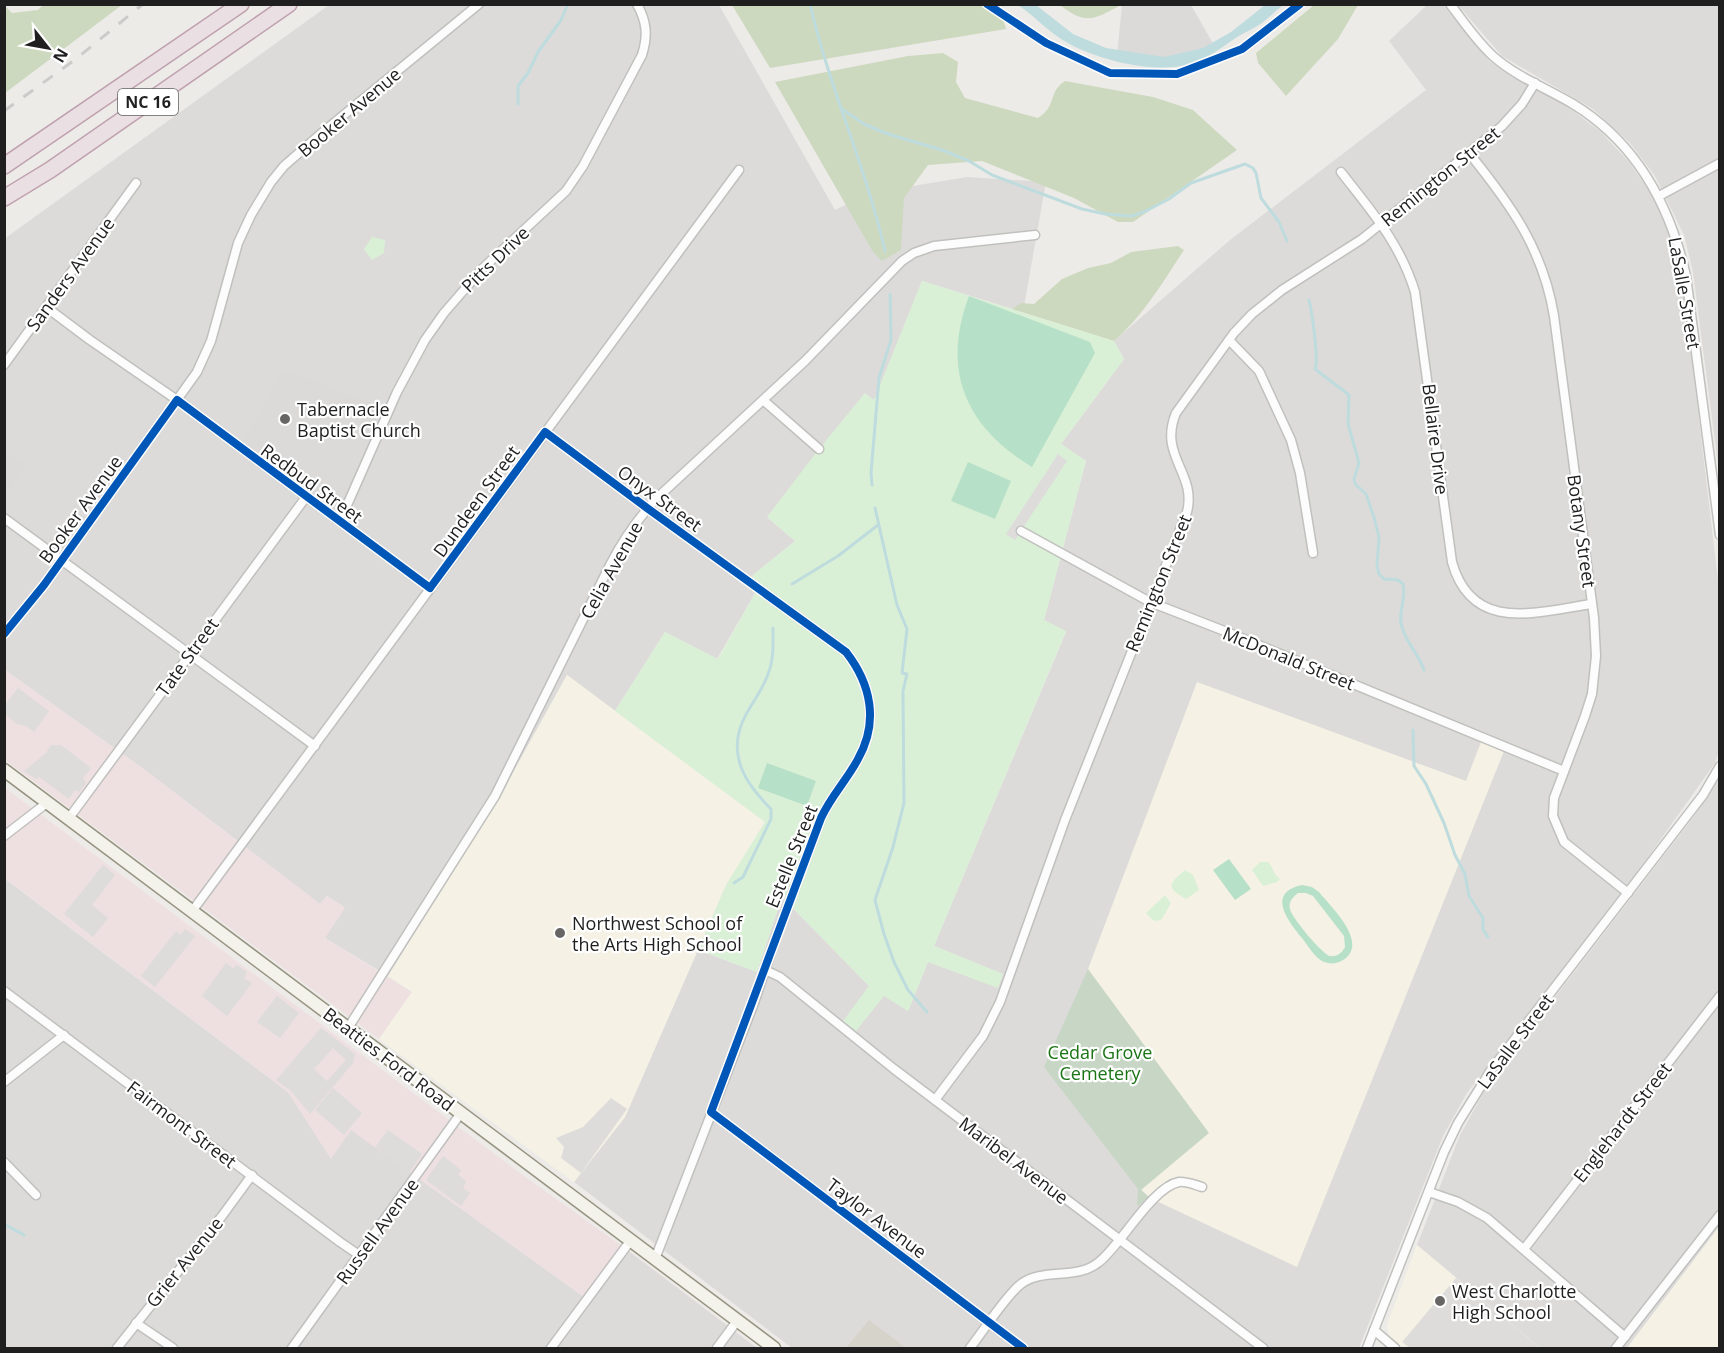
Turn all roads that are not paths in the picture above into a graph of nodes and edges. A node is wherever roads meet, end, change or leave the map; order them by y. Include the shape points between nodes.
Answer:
1 (241, 4) edge
2 (290, 4) edge
3 (479, 4) edge
4 (637, 4) edge
5 (1450, 4) edge
6 (1536, 83) junction
7 (1469, 153) junction
8 (1719, 163) edge
9 (4, 166) edge
10 (739, 170) dead end
11 (1341, 172) dead end
12 (136, 183) dead end
13 (1659, 196) junction
14 (4, 198) edge
15 (1381, 224) junction
16 (1035, 235) dead end
17 (46, 308) junction
18 (1229, 340) junction
19 (4, 365) edge
20 (177, 400) junction
21 (763, 400) junction
22 (545, 432) junction
23 (819, 449) dead end
24 (306, 497) junction
25 (647, 508) junction
26 (4, 518) edge
27 (338, 520) junction
28 (1021, 531) dead end
29 (1719, 535) edge
30 (1313, 553) dead end
31 (61, 561) junction
32 (430, 588) junction
33 (758, 588) joint
34 (1150, 602) junction
35 (1592, 604) junction
36 (4, 634) edge
37 (189, 654) junction
38 (315, 746) junction
39 (1719, 766) edge
40 (4, 770) edge
41 (1564, 771) junction
42 (48, 802) junction
43 (69, 818) junction
44 (4, 836) edge
45 (1628, 893) junction
46 (193, 910) junction
47 (765, 970) junction
48 (4, 991) edge
49 (1719, 996) edge
50 (348, 1028) junction
51 (64, 1035) junction
52 (4, 1082) edge
53 (935, 1100) junction
54 (461, 1113) junction
55 (711, 1113) junction
56 (4, 1162) edge
57 (252, 1175) junction
58 (1202, 1187) dead end
59 (1429, 1192) junction
60 (36, 1196) dead end
61 (1719, 1215) edge
62 (631, 1240) junction
63 (1120, 1240) junction
64 (1524, 1249) junction
65 (359, 1255) junction
66 (655, 1258) junction
67 (737, 1320) junction
68 (136, 1323) junction
69 (990, 1323) junction
70 (1374, 1330) junction
71 (1625, 1336) junction
72 (1371, 1347) edge
73 (117, 1348) edge
74 (173, 1348) edge
75 (292, 1348) edge
76 (551, 1348) edge
77 (717, 1348) edge
78 (774, 1348) edge
79 (970, 1348) edge
80 (1023, 1348) edge
81 (1263, 1348) edge
82 (1395, 1348) edge
83 (1616, 1348) edge

1 - 9 highway, NC 16
2 - 14 highway, NC 16
3 - 20 street, Booker Avenue via 323,132 271,182 236,249 202,361
4 - 27 street, Pitts Drive via 646,25 642,55 583,166 560,197 475,276 431,331 396,392
5 - 6 street, LaSalle Street via 1495,58
6 - 7 street, Remington Street via 1516,112
6 - 13 street, LaSalle Street via 1606,129 1634,159
7 - 15 street, Remington Street
7 - 35 street, Botany Street via 1515,213 1545,277 1554,316
8 - 13 street
10 - 22 street, Dundeen Street
11 - 15 street, Bellaire Drive
12 - 17 street, Sanders Avenue
13 - 29 street, LaSalle Street via 1674,229 1686,276
15 - 18 street, Remington Street via 1270,299
15 - 35 street, Bellaire Drive via 1401,255 1415,292 1452,562 1459,581 1475,601 1502,614 1522,615
16 - 21 street, Celia Avenue via 934,246 914,253
17 - 19 street, Sanders Avenue
17 - 20 street, Redbud Street
18 - 30 street via 1259,371 1291,440
18 - 34 street, Remington Street via 1172,423 1171,443 1188,488 1189,506
20 - 24 street, Redbud Street
20 - 31 street, Booker Avenue
21 - 23 street
21 - 25 street, Celia Avenue
22 - 25 street, Onyx Street
22 - 32 street, Dundeen Street
24 - 27 street, Redbud Street
24 - 37 street, Tate Street
25 - 33 street, Onyx Street
25 - 50 street, Celia Avenue via 620,546 495,796
26 - 31 street
27 - 32 street, Redbud Street
28 - 34 street, McDonald Street
31 - 36 street, Booker Avenue
31 - 37 street
32 - 38 street, Dundeen Street
33 - 47 street, Estelle Street via 846,652 864,682 871,711 864,748 821,818
34 - 41 street, McDonald Street
34 - 53 street, Remington Street via 1065,820 1000,1002 983,1036
35 - 41 street, Botany Street via 1596,649 1592,694
37 - 38 street
37 - 43 street, Tate Street
38 - 46 street, Dundeen Street
39 - 45 street, LaSalle Street via 1703,795
40 - 42 main road, Beatties Ford Road
41 - 45 street, Botany Street via 1553,804 1558,832 1573,850
42 - 43 main road, Beatties Ford Road
42 - 44 street
43 - 46 main road, Beatties Ford Road
45 - 59 street, LaSalle Street via 1480,1085 1458,1123
46 - 50 main road, Beatties Ford Road
47 - 53 street, Maribel Avenue via 780,977
47 - 55 street, Estelle Street
48 - 51 street, Fairmont Street
49 - 64 street, Englehardt Street
50 - 54 main road, Beatties Ford Road
51 - 52 street
51 - 57 street, Fairmont Street
53 - 63 street, Maribel Avenue
54 - 62 main road, Beatties Ford Road
54 - 65 street, Russell Avenue
55 - 66 street, Estelle Street
55 - 69 street, Taylor Avenue
56 - 60 street
57 - 65 street, Fairmont Street
57 - 68 street, Grier Avenue
58 - 63 street via 1181,1182 1172,1185 1146,1207
59 - 64 street via 1477,1212
59 - 70 street, LaSalle Street
61 - 71 street
62 - 66 main road, Beatties Ford Road
62 - 76 street
63 - 69 street via 1087,1270 1037,1276 1019,1285
63 - 81 street, Maribel Avenue
64 - 71 street
65 - 75 street, Russell Avenue
66 - 67 main road, Beatties Ford Road
67 - 77 street
67 - 78 main road, Beatties Ford Road
68 - 73 street, Grier Avenue
68 - 74 street
69 - 79 street
69 - 80 street, Taylor Avenue
70 - 72 street, LaSalle Street
70 - 82 street
71 - 83 street

